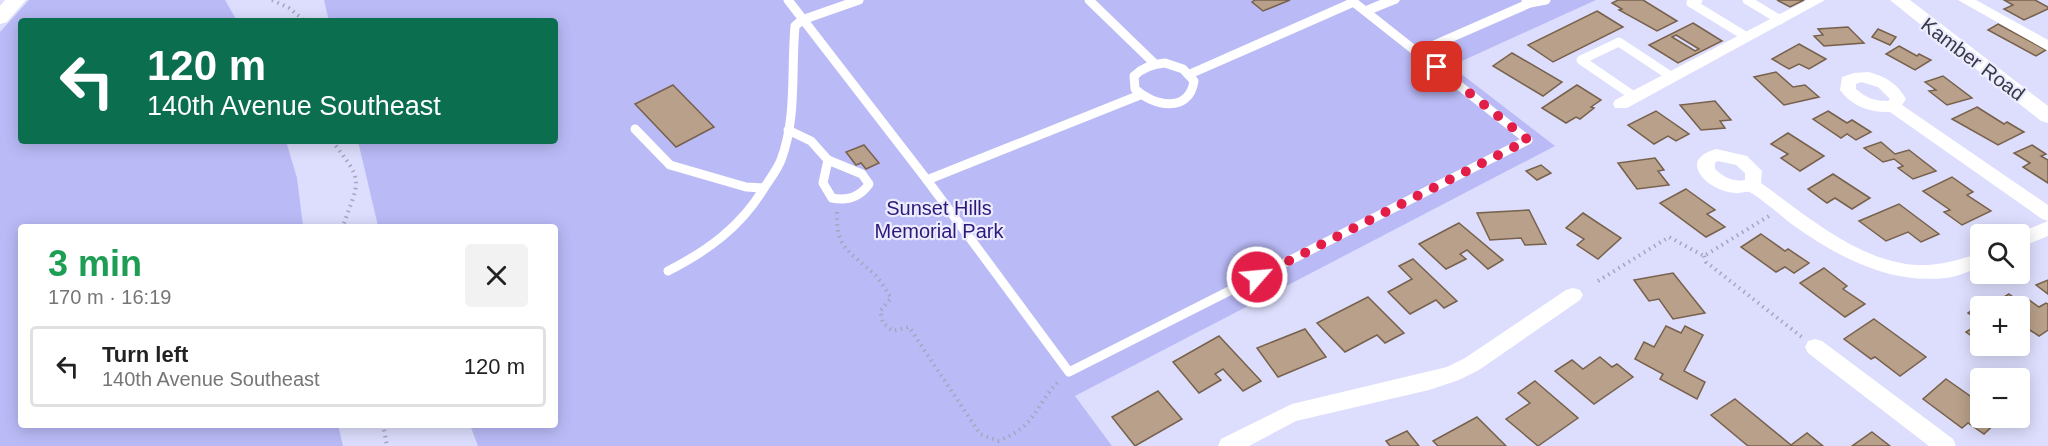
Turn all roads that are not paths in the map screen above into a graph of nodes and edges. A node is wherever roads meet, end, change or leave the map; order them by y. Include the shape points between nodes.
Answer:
1 (16, 0) edge
2 (788, 0) edge
3 (859, 0) edge
4 (1089, 0) edge
5 (1393, 0) edge
6 (1546, 0) edge
7 (1698, 0) edge
8 (1747, 0) edge
9 (1818, 0) edge
10 (1899, 0) edge
11 (1965, 0) edge
12 (1528, 1) edge
13 (1357, 5) edge
14 (0, 18) edge
15 (802, 20) junction
16 (1780, 20) junction
17 (1747, 37) junction
18 (2048, 46) edge
19 (1418, 52) junction
20 (1155, 64) junction
21 (1190, 75) junction
22 (1672, 77) junction
23 (1140, 95) junction
24 (1628, 100) joint
25 (1893, 106) dead end
26 (2048, 116) edge
27 (635, 129) dead end
28 (788, 130) junction
29 (828, 160) junction
30 (927, 180) junction
31 (1751, 185) dead end
32 (764, 188) junction
33 (2048, 214) edge
34 (2048, 228) edge
35 (2030, 236) edge
36 (1970, 264) edge
37 (668, 271) dead end
38 (1573, 295) dead end
39 (1815, 347) road end
40 (1229, 446) edge
41 (1944, 446) edge

1 - 14 main road
2 - 15 lane
3 - 15 lane
4 - 20 lane
5 - 13 street
6 - 12 lane
7 - 17 lane via 1691,3
8 - 16 lane
9 - 16 street
10 - 26 street, Kamber Road
11 - 18 street
12 - 19 lane
13 - 19 lane
13 - 21 lane
15 - 28 lane via 795,26
15 - 30 lane
16 - 17 street
17 - 22 street
19 - 30 lane via 1528,140 1069,372
20 - 21 lane via 1175,65
20 - 23 lane via 1134,76
21 - 23 lane via 1194,88 1185,99 1167,104
22 - 24 street
22 - 24 lane via 1619,42 1581,60
23 - 30 lane
25 - 33 street
27 - 32 lane via 670,165 746,187
28 - 29 lane via 811,141
28 - 32 lane via 780,162
29 - 29 lane via 862,174 869,184 866,189 855,197 832,198 823,183
31 - 36 street via 1857,256 1877,265 1929,274
32 - 37 lane via 744,217 720,239
34 - 35 street
38 - 40 street via 1452,374 1293,413
39 - 41 street

